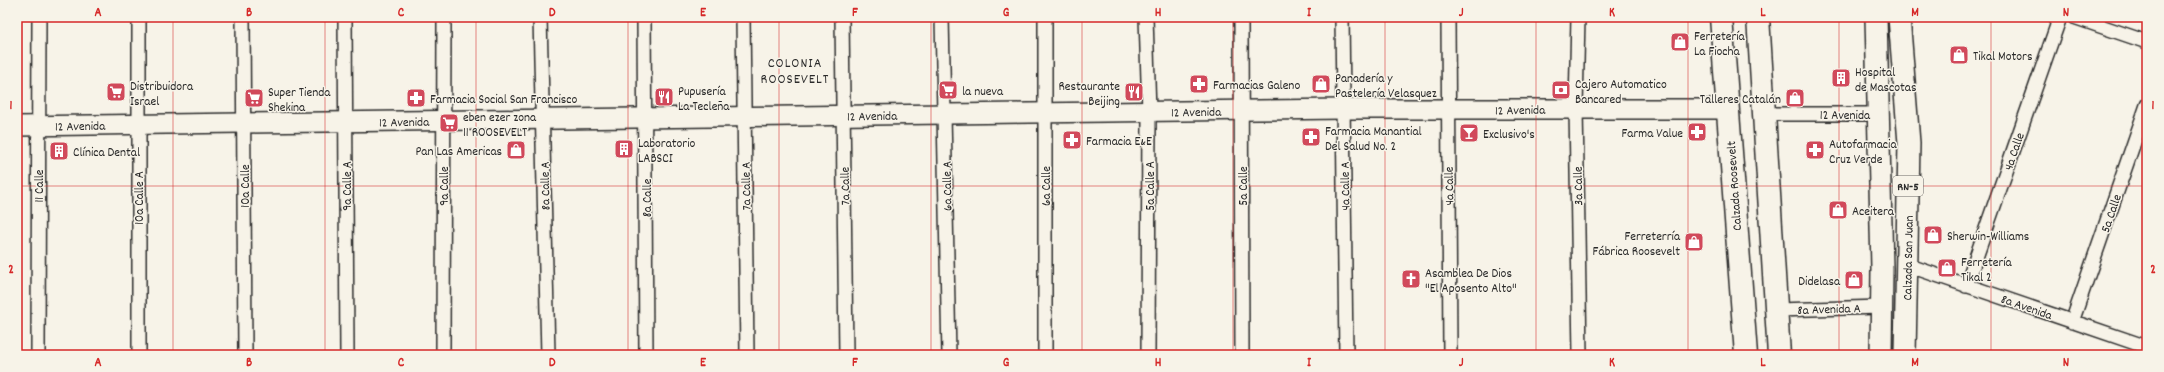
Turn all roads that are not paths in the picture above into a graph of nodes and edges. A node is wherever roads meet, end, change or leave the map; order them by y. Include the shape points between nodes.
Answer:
1 (38, 17) edge
2 (138, 17) edge
3 (243, 17) edge
4 (345, 17) edge
5 (444, 17) edge
6 (540, 17) edge
7 (644, 17) edge
8 (743, 17) edge
9 (842, 17) edge
10 (942, 17) edge
11 (1045, 17) edge
12 (1146, 17) edge
13 (1241, 17) edge
14 (1342, 17) edge
15 (1448, 17) edge
16 (1578, 17) edge
17 (1721, 17) edge
18 (1758, 17) edge
19 (1876, 17) edge
20 (1899, 17) edge
21 (2060, 17) edge
22 (2074, 17) edge
23 (2147, 42) edge
24 (2147, 105) edge
25 (1576, 108) junction
26 (1343, 109) junction
27 (1727, 109) junction
28 (1448, 110) junction
29 (1242, 111) junction
30 (1149, 112) junction
31 (1044, 113) junction
32 (945, 114) junction
33 (1764, 114) junction
34 (1877, 114) junction
35 (843, 116) junction
36 (744, 117) junction
37 (646, 118) junction
38 (543, 119) junction
39 (444, 121) junction
40 (346, 122) junction
41 (244, 123) junction
42 (137, 124) junction
43 (17, 126) edge
44 (38, 126) junction
45 (1907, 265) junction
46 (1966, 286) junction
47 (1882, 307) junction
48 (1776, 310) junction
49 (2072, 322) junction
50 (2147, 348) edge
51 (38, 355) edge
52 (139, 355) edge
53 (245, 355) edge
54 (347, 355) edge
55 (443, 355) edge
56 (548, 355) edge
57 (646, 355) edge
58 (747, 355) edge
59 (846, 355) edge
60 (949, 355) edge
61 (1045, 355) edge
62 (1148, 355) edge
63 (1242, 355) edge
64 (1346, 355) edge
65 (1450, 355) edge
66 (1580, 355) edge
67 (1746, 355) edge
68 (1779, 355) edge
69 (1881, 355) edge
70 (1905, 355) edge

1 - 44 street, 11 Calle
2 - 42 street, 10a Calle A
3 - 41 street, 10a Calle
4 - 40 street, 9a Calle A
5 - 39 street, 9a Calle
6 - 38 street, 8a Calle A
7 - 37 street, 8a Calle
8 - 36 street, 7a Calle A
9 - 35 street, 7a Calle
10 - 32 street, 6a Calle A
11 - 31 street, 6a Calle
12 - 30 street, 5a Calle A
13 - 29 street, 5a Calle
14 - 26 street, 4a Calle A
15 - 28 street, 4a Calle
16 - 25 street, 3a Calle
17 - 27 highway, Calzada Roosevelt
18 - 33 highway
19 - 34 main road, Calzada San Juan / RN-5
20 - 45 main road, Calzada San Juan / RN-5 via 1909,143
21 - 46 street, 4a Calle
22 - 23 street
24 - 49 street, 5a Calle
25 - 27 street, 12 Avenida
25 - 28 street, 12 Avenida
25 - 66 street, 3a Calle
26 - 28 street, 12 Avenida
26 - 29 street, 12 Avenida
26 - 64 street, 4a Calle A
27 - 67 highway, Calzada Roosevelt
28 - 65 street, 4a Calle
29 - 30 street, 12 Avenida
29 - 63 street, 5a Calle
30 - 31 street, 12 Avenida
30 - 62 street, 5a Calle A
31 - 32 street, 12 Avenida
31 - 61 street, 6a Calle
32 - 35 street, 12 Avenida
32 - 60 street, 6a Calle A
33 - 34 street, 12 Avenida
33 - 48 highway
34 - 47 main road, Calzada San Juan / RN-5
35 - 36 street, 12 Avenida
35 - 59 street, 7a Calle
36 - 37 street, 12 Avenida
36 - 58 street, 7a Calle A
37 - 38 street, 12 Avenida
37 - 57 street, 8a Calle
38 - 39 street, 12 Avenida
38 - 56 street, 8a Calle A
39 - 40 street, 12 Avenida
39 - 55 street, 9a Calle
40 - 41 street, 12 Avenida
40 - 54 street, 9a Calle A
41 - 42 street, 12 Avenida
41 - 53 street, 10a Calle
42 - 44 street, 12 Avenida
42 - 52 street, 10a Calle A
43 - 44 street, 12 Avenida
44 - 51 street, 11 Calle
45 - 46 street, 8a Avenida
45 - 70 main road, Calzada San Juan / RN-5
46 - 49 street, 8a Avenida
47 - 48 street, 8a Avenida A
47 - 69 main road, Calzada San Juan / RN-5
48 - 68 highway
49 - 50 street, 8a Avenida

